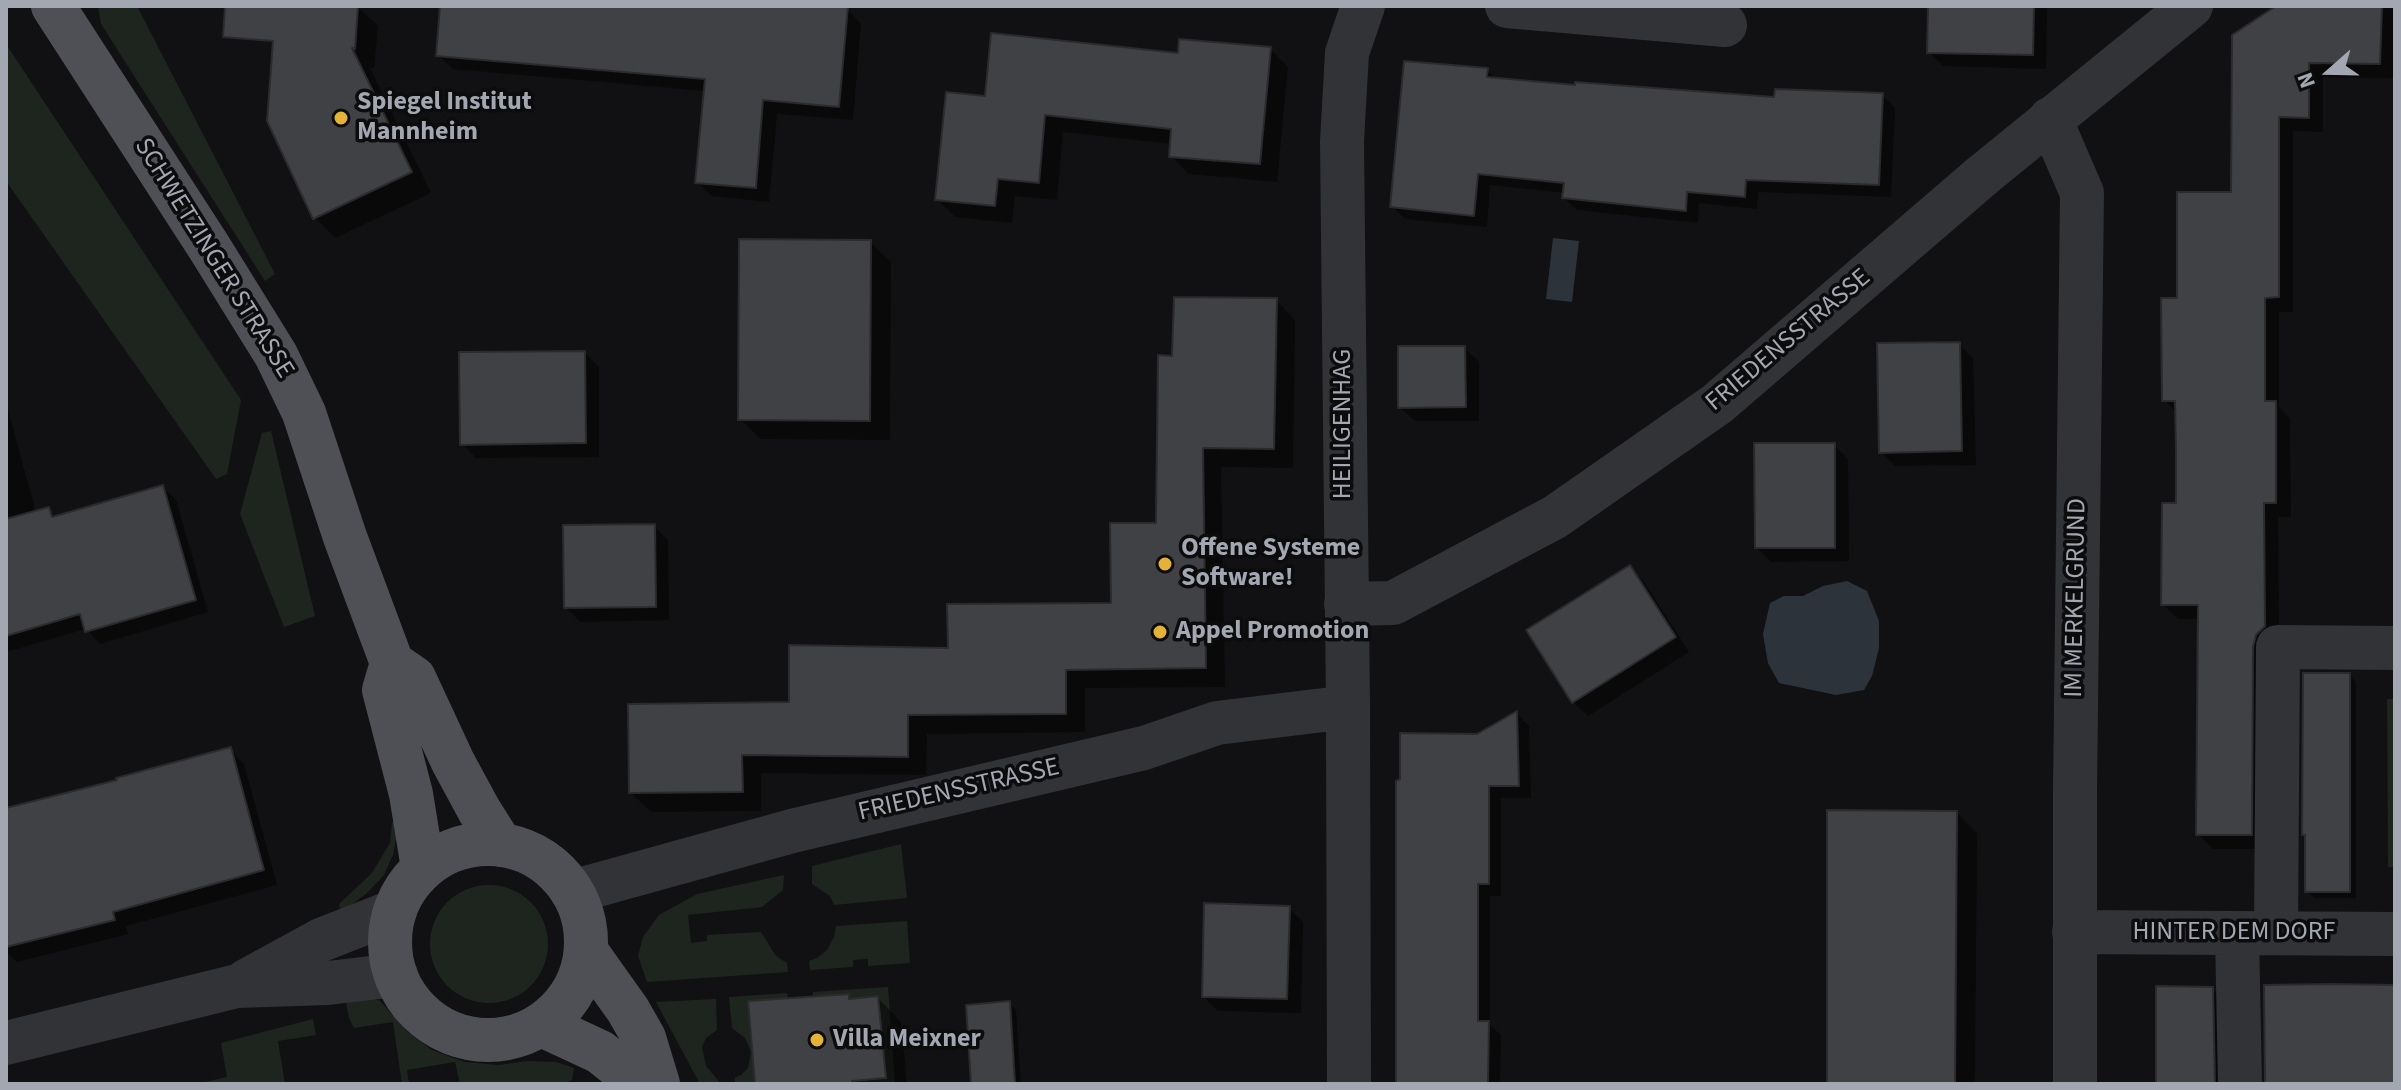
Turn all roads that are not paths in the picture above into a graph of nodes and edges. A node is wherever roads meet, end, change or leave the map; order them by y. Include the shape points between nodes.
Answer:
1 (53, 6) edge
2 (1363, 6) edge
3 (1507, 6) edge
4 (2191, 6) edge
5 (1725, 25) dead end
6 (2050, 119) junction
7 (1346, 604) junction
8 (2395, 648) edge
9 (392, 663) junction
10 (1348, 707) junction
11 (501, 845) junction
12 (423, 868) junction
13 (572, 892) junction
14 (395, 911) junction
15 (2074, 932) junction
16 (2257, 934) junction
17 (2395, 934) edge
18 (586, 951) junction
19 (396, 975) junction
20 (237, 986) junction
21 (542, 1025) junction
22 (6, 1043) edge
23 (640, 1084) edge
24 (658, 1084) edge
25 (1349, 1084) edge
26 (2075, 1084) edge
27 (2240, 1084) edge

1 - 9 main road, SCHWETZINGER STRASSE via 276,355 304,413
2 - 7 street, HEILIGENHAG via 1347,53 1342,141
3 - 5 street
4 - 6 street, FRIEDENSSTRASSE
6 - 7 street, FRIEDENSSTRASSE via 1717,404 1567,508 1393,603
6 - 15 street, IM MERKELGRUND via 2082,193
7 - 10 street, HEILIGENHAG
8 - 16 street via 2278,647
9 - 11 main road, SCHWETZINGER STRASSE via 414,678 453,762
9 - 12 main road, SCHWETZINGER STRASSE via 384,690 411,794
10 - 13 street, FRIEDENSSTRASSE via 1217,723 1144,748 792,831
10 - 25 street, HEILIGENHAG
11 - 12 main road via 473,845
11 - 13 main road via 542,860
12 - 14 main road
13 - 18 main road via 584,920
14 - 19 main road via 390,943
14 - 20 street via 321,940
15 - 16 street, HINTER DEM DORF
15 - 26 street, IM MERKELGRUND
16 - 17 street, HINTER DEM DORF
16 - 27 street
18 - 21 main road via 579,980 564,1005
18 - 24 main road via 644,1038
19 - 20 street
19 - 21 main road via 420,1012 457,1036 486,1041 516,1037
20 - 22 street
21 - 23 main road via 600,1052

